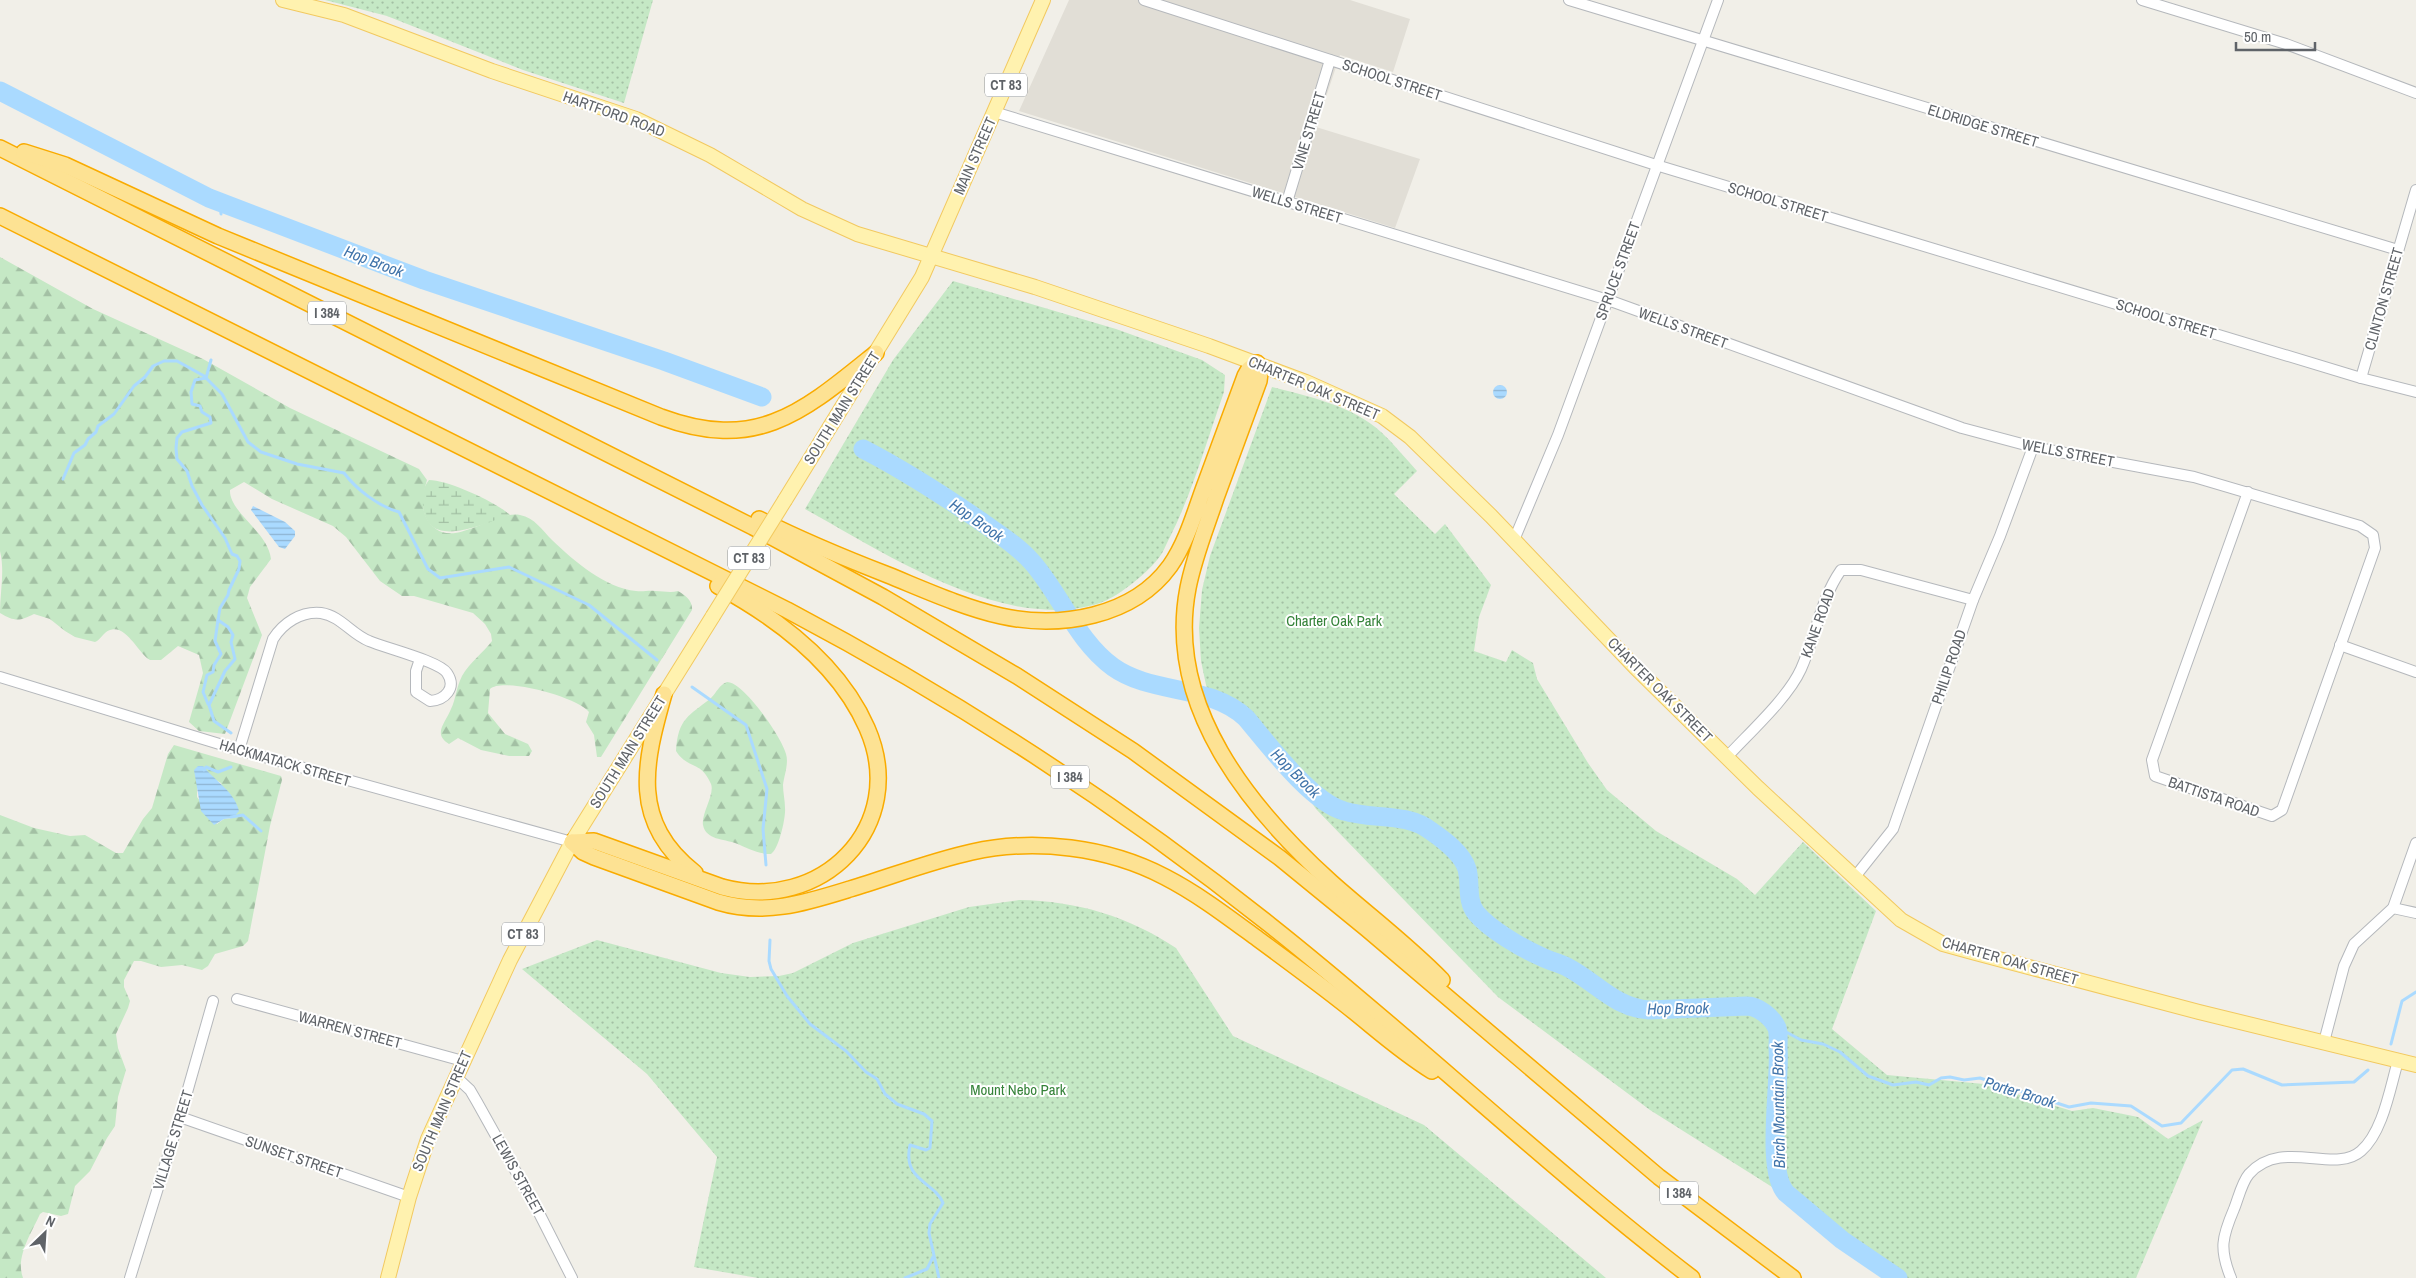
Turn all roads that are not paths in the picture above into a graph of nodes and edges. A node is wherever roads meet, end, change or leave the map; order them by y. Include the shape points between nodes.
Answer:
1 (283, 0) edge
2 (1043, 0) edge
3 (1144, 0) edge
4 (1569, 0) edge
5 (1718, 0) edge
6 (2142, 0) edge
7 (1703, 41) junction
8 (1330, 60) junction
9 (2416, 93) edge
10 (994, 112) junction
11 (0, 147) edge
12 (1656, 165) junction
13 (2416, 190) edge
14 (1287, 202) junction
15 (0, 216) edge
16 (2398, 250) junction
17 (932, 257) junction
18 (1608, 300) junction
19 (876, 353) junction
20 (1257, 363) junction
21 (2361, 378) junction
22 (2416, 392) edge
23 (2033, 447) junction
24 (654, 477) junction
25 (2248, 492) junction
26 (637, 535) junction
27 (2373, 535) joint
28 (1514, 540) junction
29 (1973, 600) junction
30 (2340, 645) junction
31 (420, 659) dead end
32 (2416, 672) edge
33 (0, 677) edge
34 (664, 694) junction
35 (239, 750) junction
36 (1727, 757) junction
37 (572, 842) junction
38 (2416, 843) edge
39 (1854, 878) junction
40 (714, 884) junction
41 (2393, 908) junction
42 (2416, 913) edge
43 (237, 999) dead end
44 (213, 1001) dead end
45 (1476, 1022) junction
46 (2324, 1042) junction
47 (463, 1061) junction
48 (2398, 1061) junction
49 (2416, 1065) edge
50 (456, 1077) junction
51 (1460, 1085) junction
52 (180, 1117) junction
53 (409, 1197) junction
54 (130, 1278) edge
55 (388, 1278) edge
56 (572, 1278) edge
57 (1692, 1278) edge
58 (1793, 1278) edge
59 (2231, 1278) edge

1 - 17 main road, HARTFORD ROAD via 344,15 498,73 636,119 710,155 817,217 857,234
2 - 10 main road, MAIN STREET / CT 83
3 - 8 street, SCHOOL STREET
4 - 7 street, ELDRIDGE STREET
5 - 7 street, SPRUCE STREET
6 - 9 street via 2286,44
7 - 12 street, SPRUCE STREET
7 - 16 street, ELDRIDGE STREET
8 - 12 street, SCHOOL STREET
8 - 14 street, VINE STREET
10 - 14 street, WELLS STREET
10 - 17 main road, MAIN STREET / CT 83
11 - 19 highway via 65,165 218,236 693,428 734,431 788,417 816,401
11 - 24 highway, I 384
12 - 18 street, SPRUCE STREET
12 - 21 street, SCHOOL STREET
13 - 16 street, CLINTON STREET
14 - 18 street, WELLS STREET
15 - 26 highway, I 384
16 - 21 street, CLINTON STREET
17 - 19 main road, SOUTH MAIN STREET / CT 83
17 - 20 main road, CHARTER OAK STREET via 1035,287
18 - 23 street, WELLS STREET via 1962,428
18 - 28 street, SPRUCE STREET via 1558,435
19 - 34 main road, SOUTH MAIN STREET / CT 83, bridge
20 - 24 highway via 1245,376 1176,556 1160,577 1141,593 1097,614 1054,620 1013,618 954,601 837,554 719,500
20 - 28 main road, CHARTER OAK STREET via 1332,392 1388,420 1419,445
20 - 45 highway via 1259,381 1190,578 1184,626 1188,671 1201,713 1233,771 1274,826 1435,974
21 - 22 street, SCHOOL STREET
23 - 25 street, WELLS STREET via 2194,477
23 - 29 street, PHILIP ROAD
24 - 45 highway, I 384 via 823,564 932,625 1105,732 1287,864
25 - 27 street, WELLS STREET via 2360,526
25 - 30 street, BATTISTA ROAD via 2152,760 2155,776 2272,816 2282,810
26 - 40 highway via 678,564 769,618 809,650 853,703 875,750 878,779 871,816 861,839 836,866 810,882 778,892 744,891
26 - 51 highway, I 384 via 882,662 1044,759 1244,904
27 - 30 street, BATTISTA ROAD via 2375,548
28 - 36 main road, CHARTER OAK STREET
29 - 36 street, KANE ROAD via 1861,570 1841,570 1829,587 1801,670 1785,694
29 - 39 street, PHILIP ROAD via 1893,830
30 - 32 street
31 - 35 street via 367,640 331,615 318,613 284,624 273,639
33 - 35 street, HACKMATACK STREET
34 - 37 main road, SOUTH MAIN STREET / CT 83
34 - 40 highway via 647,760 646,782 651,810 660,832 675,854 698,875
35 - 37 street, HACKMATACK STREET
36 - 39 main road, CHARTER OAK STREET
37 - 40 highway via 602,843
37 - 47 main road, SOUTH MAIN STREET / CT 83 via 530,920
37 - 51 highway via 594,857 718,902 760,909 802,904 954,856 990,849 1050,846 1120,859 1154,872 1207,902 1404,1052
38 - 41 street
39 - 46 main road, CHARTER OAK STREET via 1901,920 1943,944
41 - 42 street
41 - 46 street via 2354,944 2344,966
43 - 47 street, WARREN STREET
44 - 52 street, VILLAGE STREET
45 - 58 highway, I 384 via 1681,1195
46 - 48 main road, CHARTER OAK STREET
47 - 50 main road, SOUTH MAIN STREET / CT 83
48 - 49 main road, CHARTER OAK STREET
48 - 59 street via 2375,1134 2360,1153 2335,1160 2297,1156 2272,1158 2248,1174 2225,1230 2223,1258
50 - 53 main road, SOUTH MAIN STREET / CT 83 via 428,1139
50 - 56 street, LEWIS STREET via 477,1102
51 - 57 highway, I 384
52 - 53 street, SUNSET STREET
52 - 54 street, VILLAGE STREET
53 - 55 main road, SOUTH MAIN STREET / CT 83

